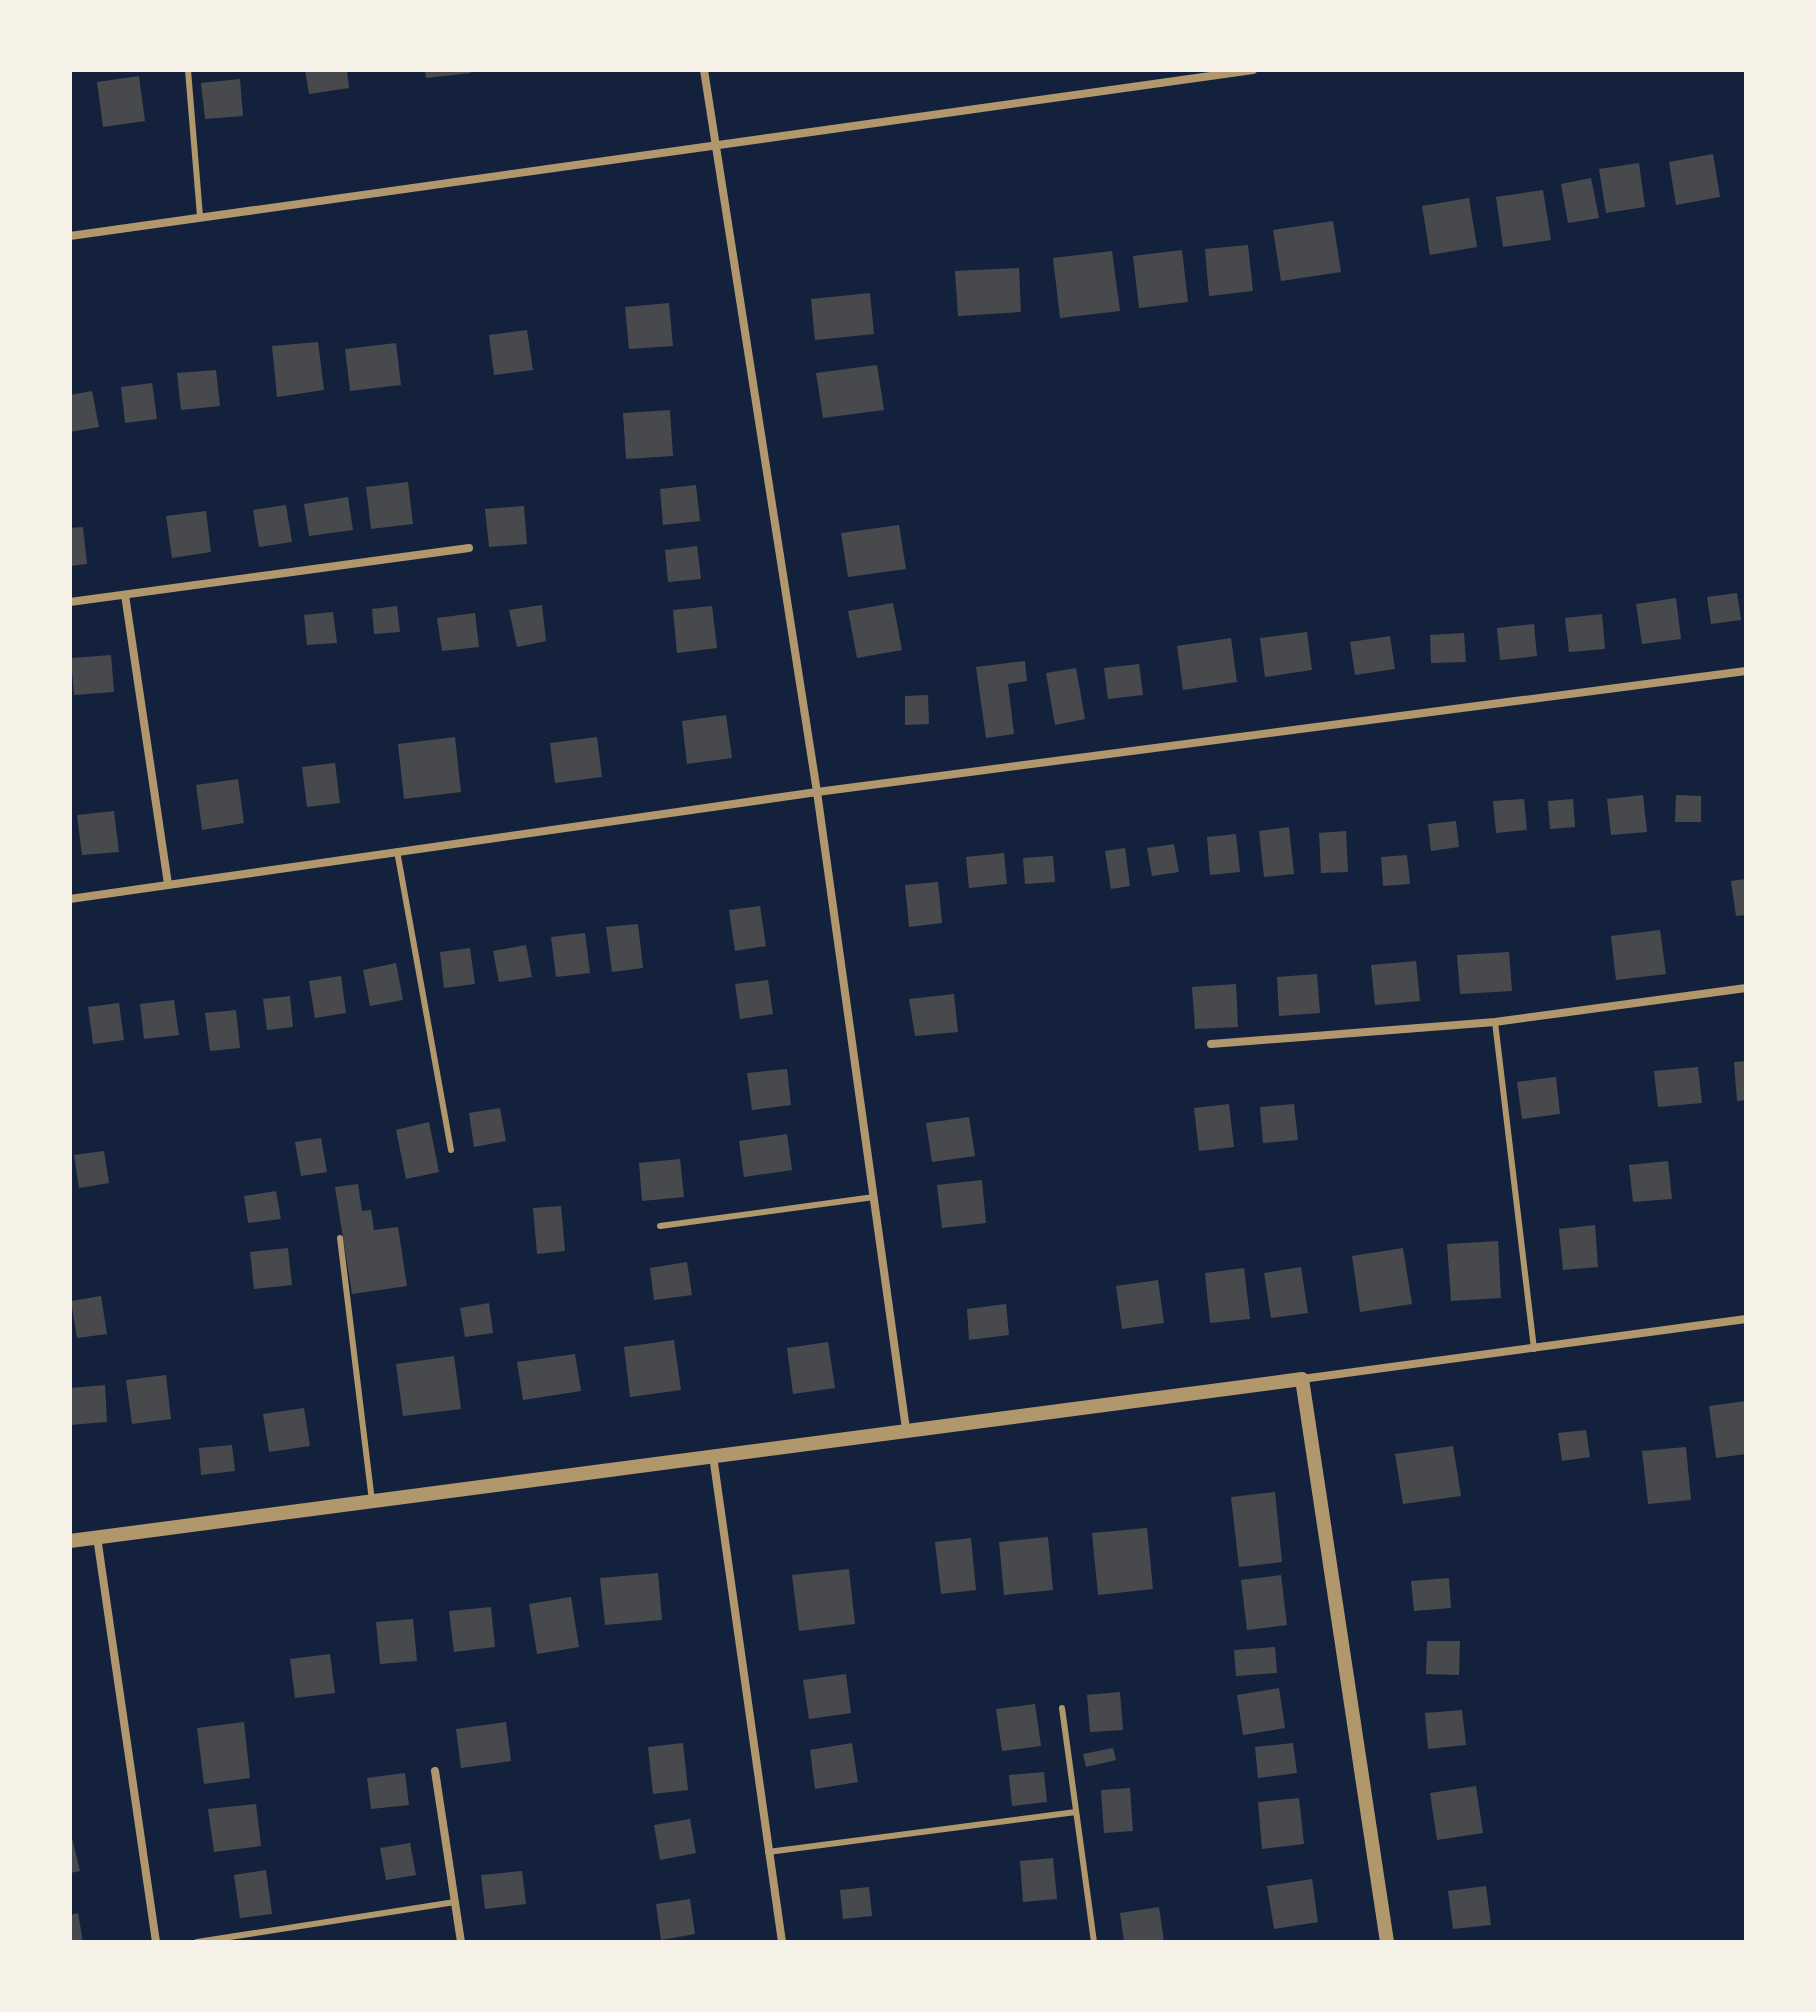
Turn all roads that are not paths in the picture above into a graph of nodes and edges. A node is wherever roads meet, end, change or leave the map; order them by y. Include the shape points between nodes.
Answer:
1 (188, 70) edge
2 (704, 70) edge
3 (1253, 70) edge
4 (715, 144) junction
5 (200, 216) junction
6 (70, 236) edge
7 (469, 548) dead end
8 (125, 595) junction
9 (70, 602) edge
10 (1746, 671) edge
11 (817, 792) junction
12 (397, 851) junction
13 (168, 884) junction
14 (70, 899) edge
15 (1746, 988) edge
16 (1495, 1022) junction
17 (1211, 1044) dead end
18 (451, 1150) dead end
19 (874, 1197) junction
20 (660, 1226) dead end
21 (340, 1238) dead end
22 (1746, 1319) edge
23 (1534, 1349) junction
24 (1302, 1379) junction
25 (906, 1429) junction
26 (712, 1455) junction
27 (372, 1501) junction
28 (97, 1537) junction
29 (70, 1541) edge
30 (1062, 1708) dead end
31 (435, 1771) dead end
32 (1076, 1812) junction
33 (768, 1852) junction
34 (455, 1902) junction
35 (156, 1942) edge
36 (197, 1942) edge
37 (461, 1942) edge
38 (782, 1942) edge
39 (1094, 1942) edge
40 (1387, 1942) edge

1 - 5 lane
2 - 4 street
3 - 4 street
4 - 5 street
4 - 11 street
5 - 6 street
7 - 8 street
8 - 9 street
8 - 13 street
10 - 11 street
11 - 12 street
11 - 19 street
12 - 13 street
12 - 18 lane
13 - 14 street
15 - 16 street
16 - 17 street
16 - 23 lane
19 - 20 lane
19 - 25 street
21 - 27 lane
22 - 23 street
23 - 24 street
24 - 25 street
24 - 40 street
25 - 26 street
26 - 27 street
26 - 33 street
27 - 28 street
28 - 29 street
28 - 35 street
30 - 32 lane
31 - 34 street
32 - 33 lane
32 - 39 lane
33 - 38 street
34 - 36 lane
34 - 37 street

